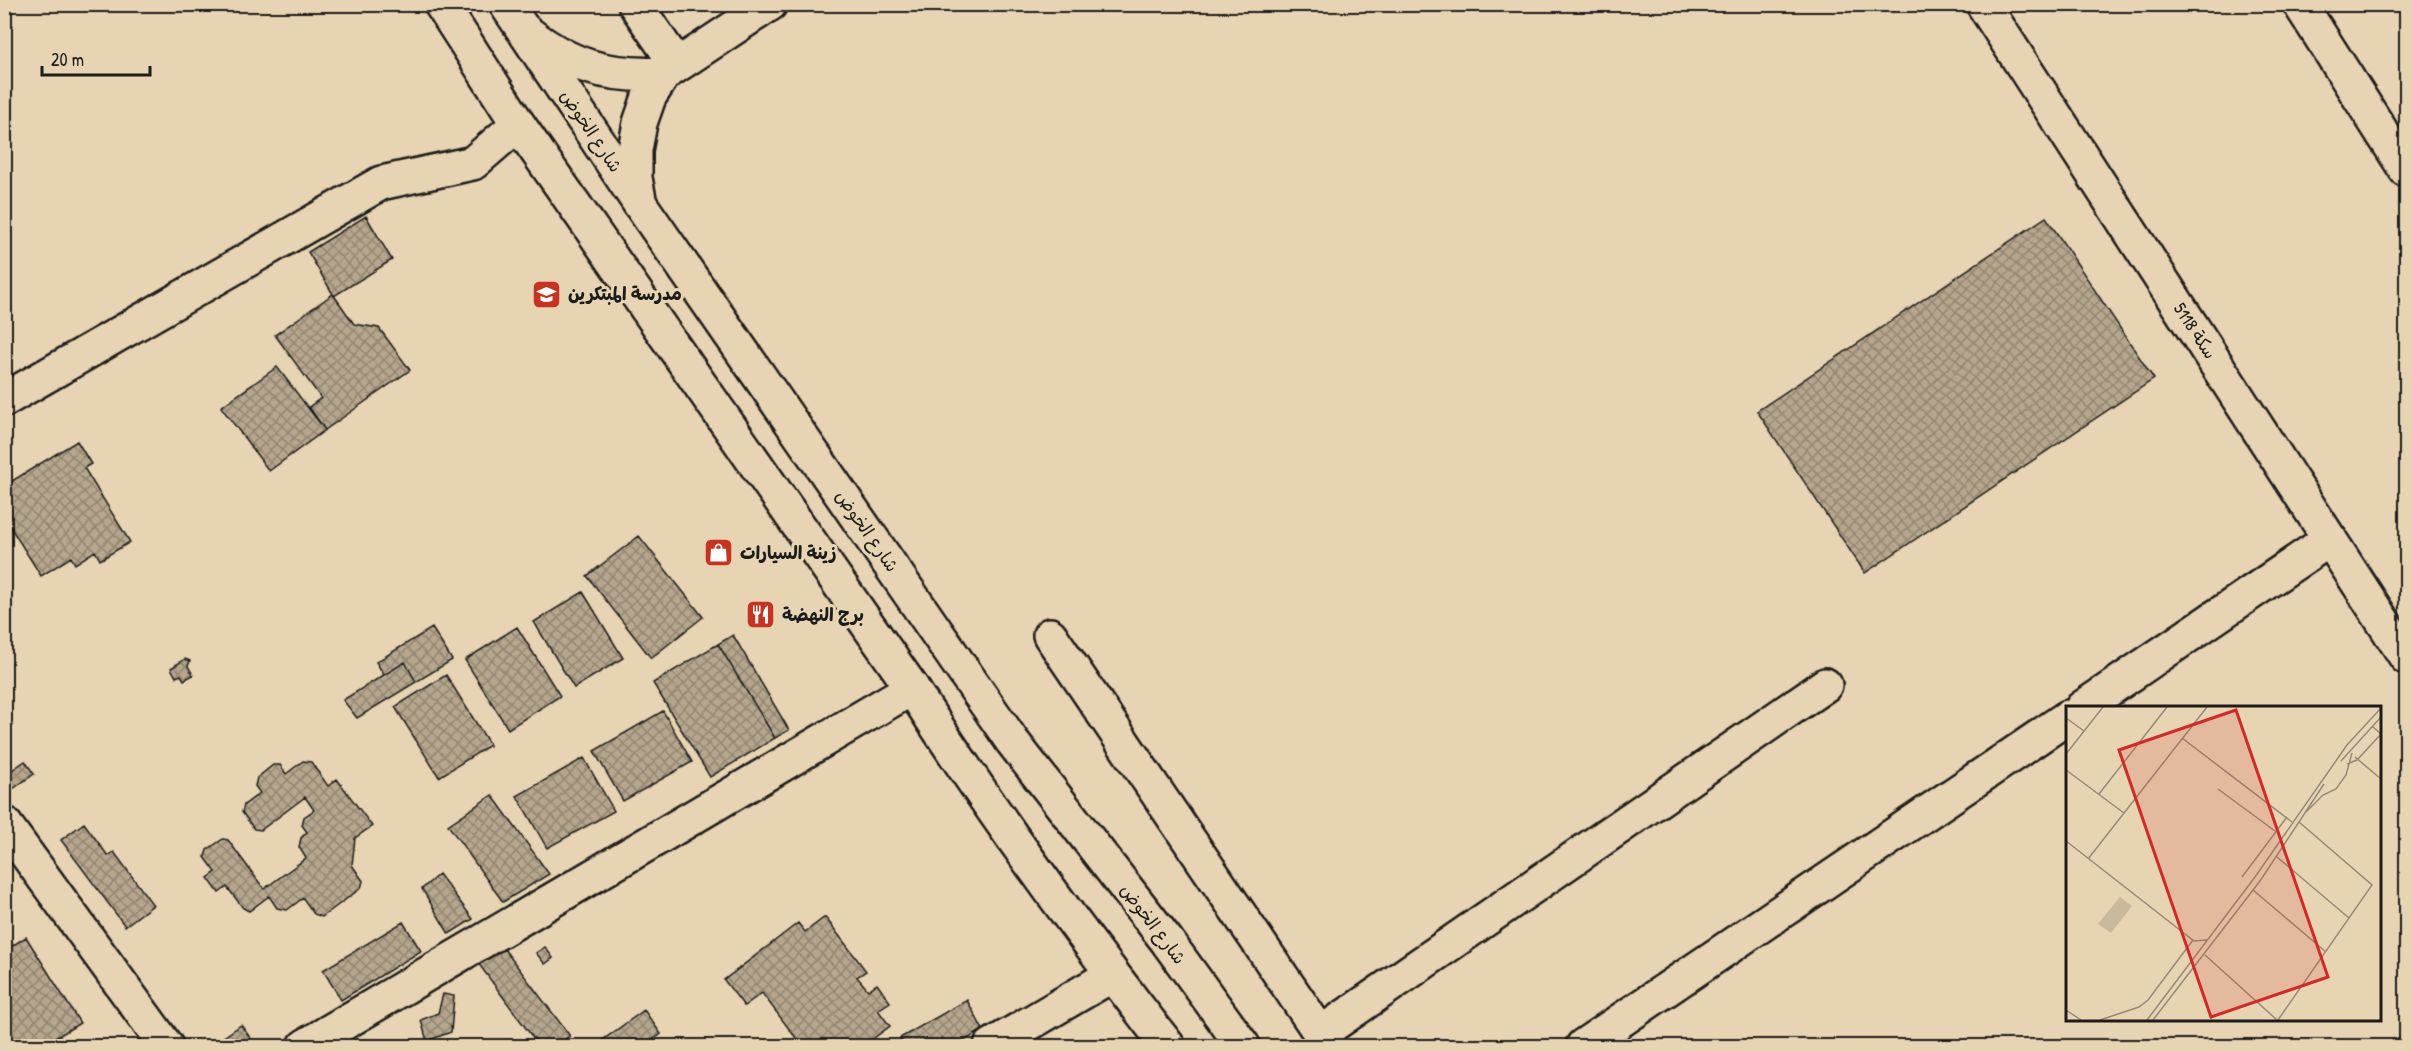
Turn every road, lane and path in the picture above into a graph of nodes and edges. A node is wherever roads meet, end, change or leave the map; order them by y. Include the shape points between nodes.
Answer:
1 (441, 4) edge
2 (635, 4) edge
3 (770, 4) edge
4 (1983, 4) edge
5 (2300, 4) edge
6 (514, 16) edge
7 (671, 70) junction
8 (518, 124) junction
9 (2406, 170) edge
10 (640, 204) junction
11 (4, 400) edge
12 (2330, 539) junction
13 (1050, 635) dead end
14 (2406, 657) edge
15 (1825, 685) dead end
16 (912, 688) junction
17 (2085, 706) edge
18 (2066, 718) edge
19 (4, 823) edge
20 (1112, 975) junction
21 (1325, 1040) edge
22 (166, 1047) edge
23 (305, 1047) edge
24 (990, 1047) edge
25 (1168, 1047) edge
26 (1243, 1047) edge
27 (1583, 1047) edge

1 - 8 street
2 - 7 street
3 - 7 street
4 - 12 street, سكة 5118
5 - 9 street
6 - 7 street via 546,47 583,65 633,75
6 - 10 street, شارع الخوض
7 - 10 street via 649,98 640,123 635,178
8 - 11 street via 473,163 381,183
8 - 16 street
10 - 26 street, شارع الخوض via 1012,741 1167,941
12 - 14 street, سكة 5118
12 - 17 street
13 - 21 street
15 - 21 street
16 - 20 street via 966,773
16 - 23 street
18 - 27 street
19 - 22 street
20 - 24 street
20 - 25 street

